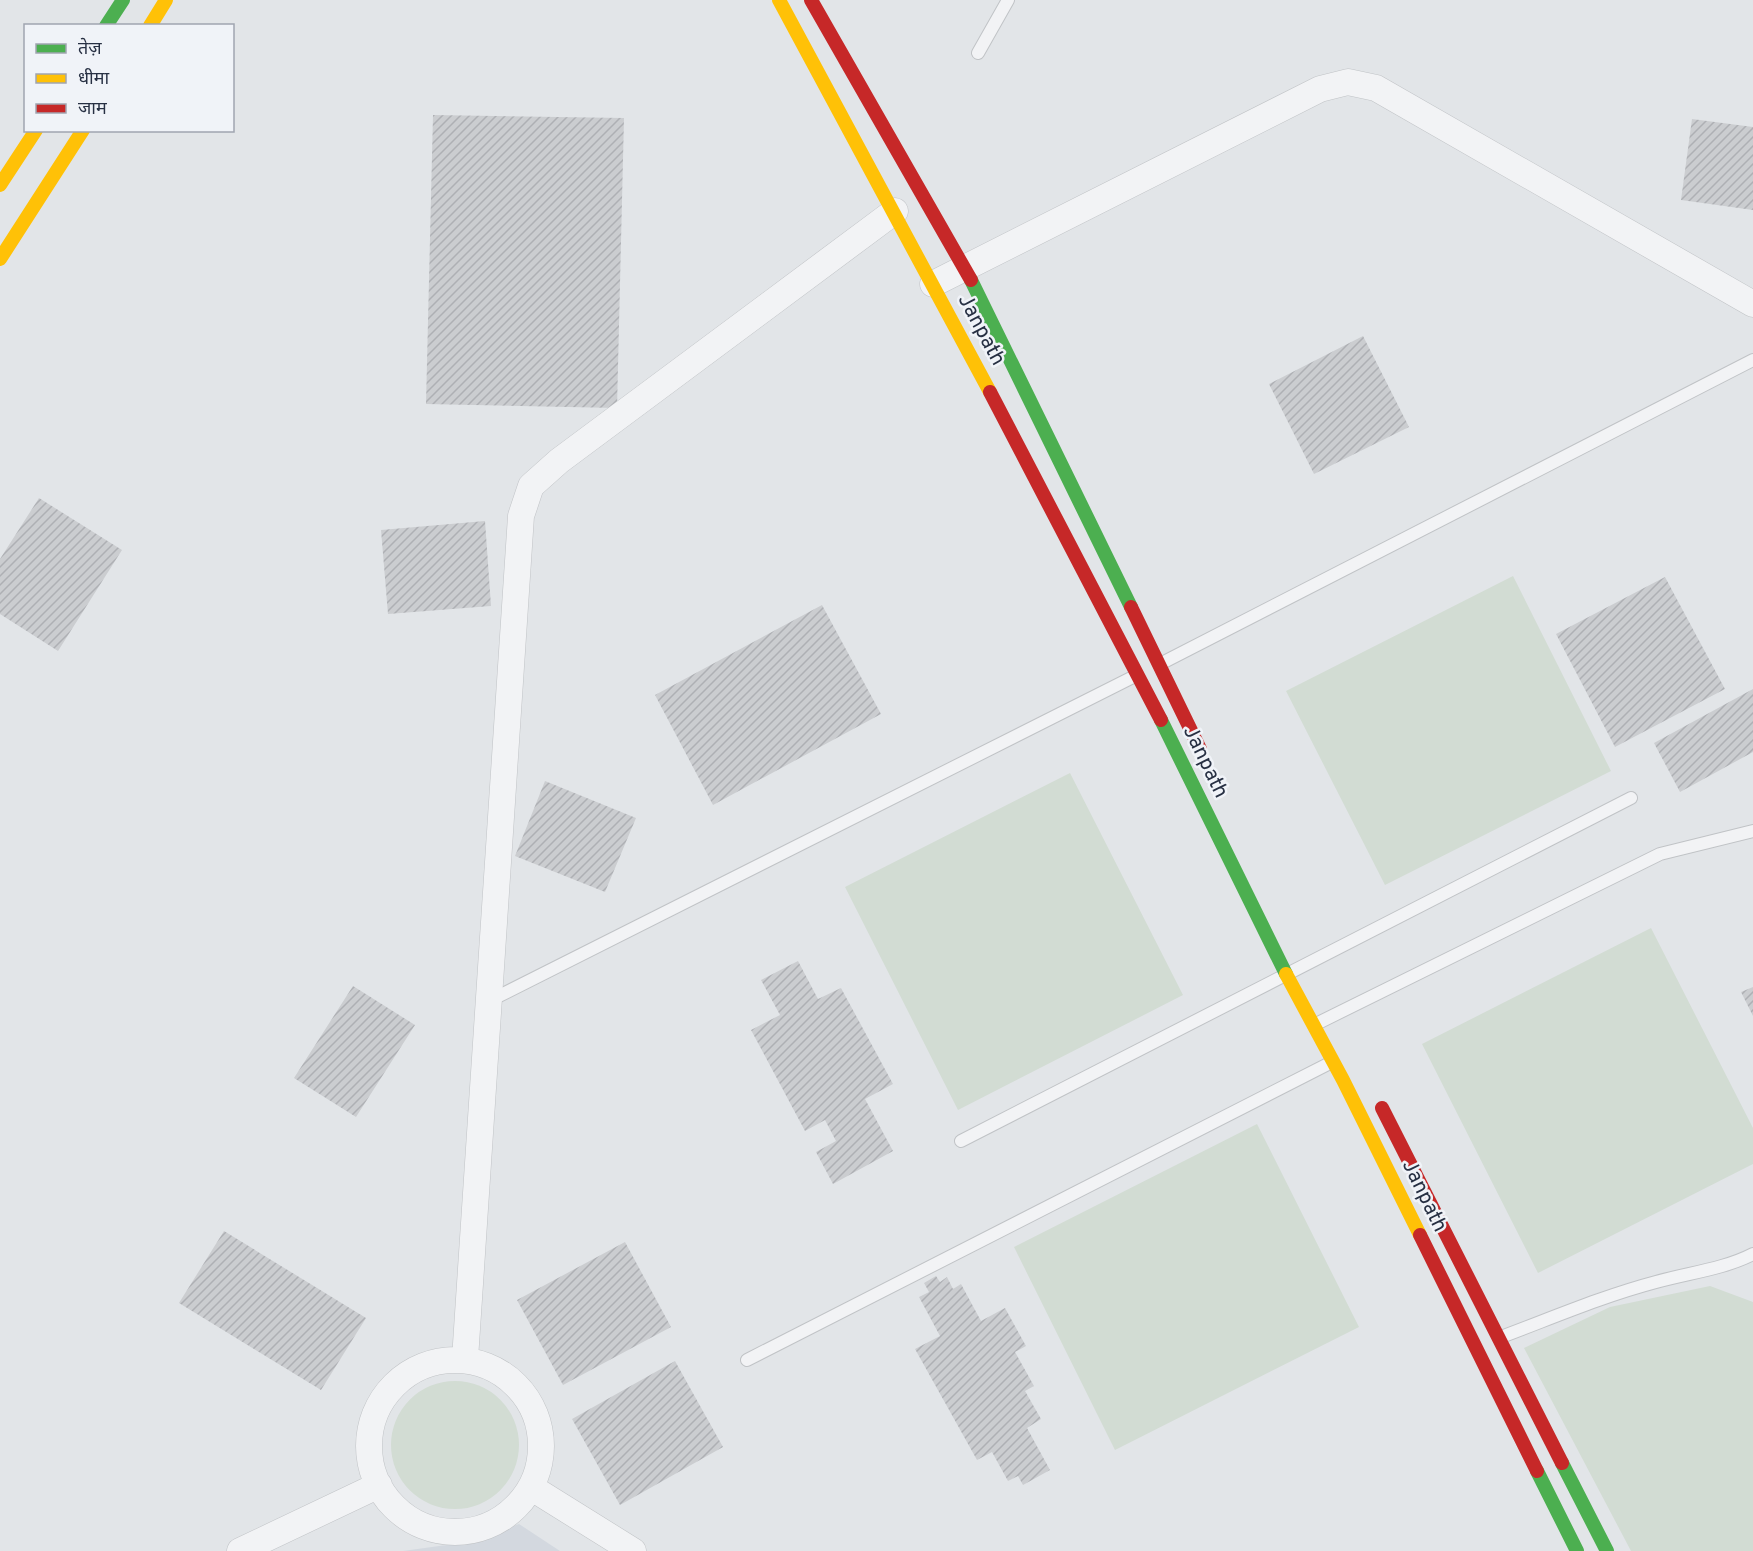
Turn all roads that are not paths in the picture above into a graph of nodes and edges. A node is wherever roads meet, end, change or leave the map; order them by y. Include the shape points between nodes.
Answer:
1 (123, 0) edge
2 (166, 0) edge
3 (779, 0) edge
4 (811, 0) edge
5 (1008, 0) edge
6 (107, 24) edge
7 (151, 24) edge
8 (978, 52) dead end
9 (35, 132) edge
10 (82, 132) edge
11 (0, 185) edge
12 (895, 211) junction
13 (0, 259) edge
14 (965, 268) junction
15 (933, 284) junction
16 (1753, 304) edge
17 (1753, 360) edge
18 (1159, 665) junction
19 (1138, 674) junction
20 (1206, 761) dead end
21 (1631, 798) dead end
22 (1753, 831) edge
23 (1286, 974) junction
24 (489, 1001) junction
25 (1314, 1025) junction
26 (1333, 1062) junction
27 (1376, 1098) dead end
28 (961, 1141) dead end
29 (1753, 1254) edge
30 (1500, 1337) junction
31 (1475, 1348) junction
32 (465, 1359) junction
33 (747, 1360) dead end
34 (379, 1485) junction
35 (532, 1488) junction
36 (240, 1551) edge
37 (633, 1551) edge
38 (1577, 1551) edge
39 (1607, 1551) edge

1 - 6 main road
2 - 7 main road
3 - 12 main road, Janpath
4 - 14 main road, Janpath
5 - 8 lane
9 - 11 main road
10 - 13 main road
12 - 15 main road, Janpath
12 - 24 street via 559,461 531,486 521,516
14 - 15 street
14 - 16 street via 1320,89 1348,82 1376,88
14 - 18 main road, Janpath
15 - 19 main road, Janpath
17 - 18 lane
18 - 19 lane
18 - 20 main road, Janpath
19 - 23 main road, Janpath
19 - 24 lane
21 - 23 lane
22 - 25 lane via 1660,854
23 - 25 main road, Janpath
23 - 28 lane
24 - 32 street
25 - 26 main road, Janpath
26 - 31 main road, Janpath
26 - 33 lane
27 - 30 main road, Janpath
29 - 30 lane via 1606,1296
30 - 31 lane
30 - 39 main road, Janpath
31 - 38 main road, Janpath
32 - 34 street via 431,1363 400,1378 379,1404 369,1437 371,1471
32 - 35 street via 497,1370 523,1391 539,1421 543,1455
34 - 35 street via 387,1501 413,1523 446,1533 480,1530 490,1525 510,1514
34 - 36 street
35 - 37 street

